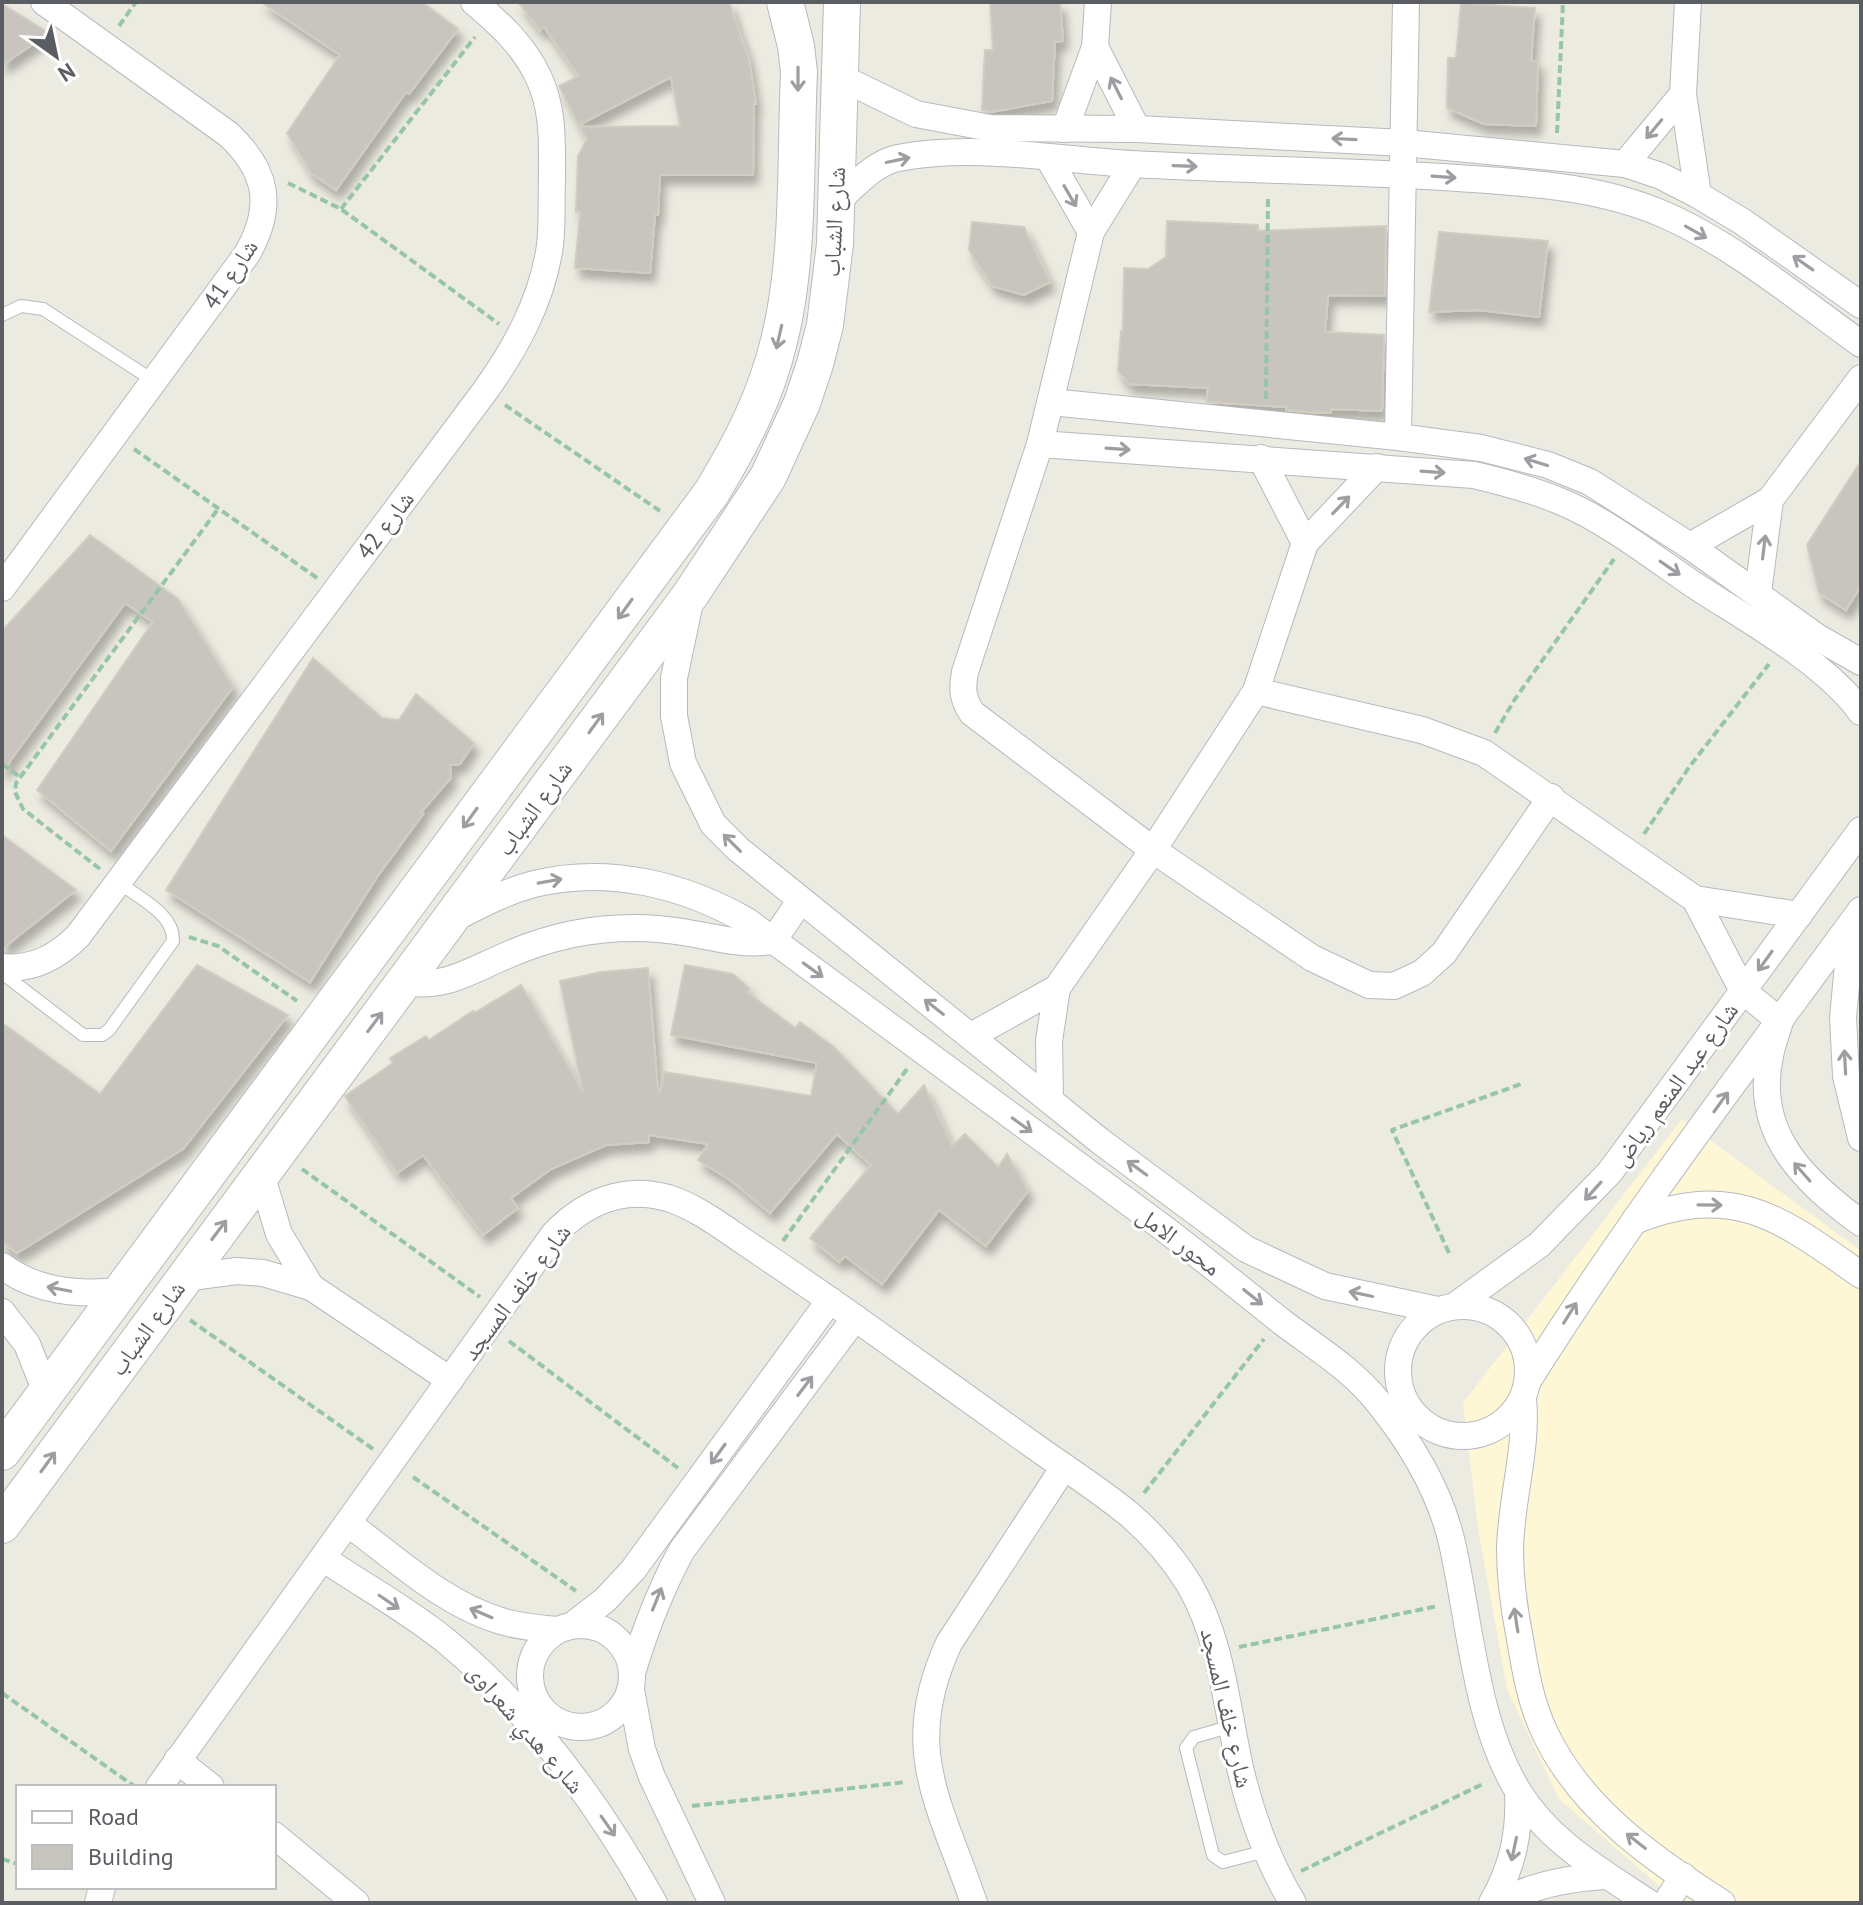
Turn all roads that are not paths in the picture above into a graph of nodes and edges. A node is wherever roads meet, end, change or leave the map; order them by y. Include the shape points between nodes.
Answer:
1 (44, 2) edge
2 (1098, 2) edge
3 (1406, 2) edge
4 (1688, 2) edge
5 (842, 5) edge
6 (786, 6) edge
7 (482, 9) edge
8 (1095, 47) junction
9 (840, 77) junction
10 (1683, 94) junction
11 (1065, 129) junction
12 (1137, 129) junction
13 (989, 141) junction
14 (1404, 143) junction
15 (1049, 159) junction
16 (1133, 164) junction
17 (1625, 164) junction
18 (1403, 174) junction
19 (1698, 195) junction
20 (835, 203) junction
21 (1091, 232) junction
22 (1861, 305) edge
23 (2, 315) edge
24 (1861, 344) edge
25 (1861, 378) edge
26 (154, 381) junction
27 (1051, 402) junction
28 (1398, 437) junction
29 (1040, 444) junction
30 (1481, 448) junction
31 (1261, 458) junction
32 (1377, 467) junction
33 (1474, 475) junction
34 (1770, 500) junction
35 (1305, 543) junction
36 (1690, 546) junction
37 (655, 568) junction
38 (2, 588) edge
39 (1758, 593) junction
40 (691, 594) junction
41 (1801, 646) junction
42 (1861, 662) edge
43 (1256, 691) junction
44 (1861, 712) edge
45 (1551, 797) junction
46 (1861, 830) edge
47 (1153, 850) junction
48 (118, 882) junction
49 (1695, 899) junction
50 (800, 901) junction
51 (1799, 915) junction
52 (1857, 916) edge
53 (452, 919) junction
54 (773, 941) junction
55 (367, 957) junction
56 (2, 970) edge
57 (404, 982) junction
58 (1057, 988) junction
59 (1743, 991) junction
60 (1780, 1021) junction
61 (971, 1036) junction
62 (1050, 1099) junction
63 (1861, 1138) edge
64 (269, 1163) junction
65 (1634, 1221) junction
66 (1861, 1223) edge
67 (2, 1266) edge
68 (1861, 1275) edge
69 (183, 1278) junction
70 (311, 1287) junction
71 (120, 1291) junction
72 (830, 1300) junction
73 (1447, 1308) junction
74 (2, 1312) edge
75 (855, 1318) junction
76 (450, 1380) junction
77 (1526, 1388) junction
78 (46, 1392) junction
79 (1375, 1397) junction
80 (1416, 1416) junction
81 (2, 1452) edge
82 (1421, 1464) junction
83 (1064, 1467) junction
84 (5, 1515) edge
85 (349, 1524) junction
86 (324, 1559) junction
87 (565, 1627) junction
88 (632, 1682) junction
89 (508, 1699) junction
90 (538, 1704) junction
91 (1232, 1726) junction
92 (574, 1727) junction
93 (177, 1760) junction
94 (1513, 1781) junction
95 (160, 1785) edge
96 (208, 1785) edge
97 (580, 1786) junction
98 (276, 1837) edge
99 (1266, 1851) junction
100 (1606, 1876) junction
101 (1683, 1876) junction
102 (1287, 1892) edge
103 (356, 1903) edge
104 (654, 1903) edge
105 (712, 1903) edge
106 (974, 1903) edge
107 (1492, 1903) edge
108 (1499, 1903) edge
109 (1649, 1903) edge
110 (1666, 1903) edge
111 (1722, 1903) edge

1 - 26 street, شارع 41 via 228,134 257,168 264,212 258,235
2 - 8 street
3 - 14 street
4 - 10 street
5 - 6 street
5 - 9 street, شارع الشباب
6 -> 37 street, شارع الشباب via 799,72 791,257 779,340 747,431 712,492
7 - 48 street, شارع 42 via 527,55 548,104 553,130 550,249 538,295 519,338 485,391
8 - 11 street
12 -> 8 street
9 - 13 street via 916,114
9 - 20 street, شارع الشباب
10 -> 17 street
10 - 19 street
11 - 12 street
11 - 13 street
14 -> 12 street
13 - 15 street
20 -> 13 street via 882,164
14 - 17 street
14 - 18 street
15 - 16 street
15 -> 21 street
16 -> 18 street
16 - 21 street
17 - 19 street
18 -> 24 street via 1557,185 1665,215 1721,246
18 - 28 street
22 -> 19 street
20 - 40 street, شارع الشباب via 829,298 802,403 768,477
21 - 27 street
23 - 26 lane via 21,306 43,309
25 - 34 street
26 - 38 street, شارع 41
27 - 28 street
27 - 29 street
28 - 30 street
29 -> 31 street
29 - 47 street via 965,672 964,702
30 - 33 street
36 -> 30 street via 1590,482
31 - 32 street
31 - 35 street
32 -> 33 street
35 -> 32 street
33 -> 41 street via 1565,503
34 - 36 street
39 -> 34 street
35 - 43 street
36 - 39 street
37 - 40 street
37 -> 55 street, شارع الشباب
39 - 41 street
50 -> 40 street, محور الامل via 713,824 683,763 674,716 674,678
53 -> 40 street, شارع الشباب
41 - 42 street
41 - 44 street
43 - 45 street via 1422,730 1484,753
43 - 47 street
45 - 47 street via 1444,953 1422,973 1394,986 1369,985 1312,958
45 - 49 street
46 - 51 street, شارع عبد المنعم رياض
47 - 58 street
48 - 56 street, شارع 42 via 65,949 31,966
48 - 56 lane via 165,918 174,933 109,1030 83,1035
49 - 51 street
49 - 59 street
50 - 54 street
61 -> 50 street, محور الامل
51 -> 59 street, شارع عبد المنعم رياض
52 - 60 street, شارع عبد المنعم رياض
63 -> 52 street via 1846,1076 1843,1017
53 -> 54 street, محور الامل via 533,885 564,879 628,879 719,905
53 - 57 street, شارع الشباب
54 - 57 street via 745,943 645,928 609,929 537,943 445,983
54 -> 79 street, محور الامل via 1216,1267
55 - 57 street
55 - 71 street, شارع الشباب
64 -> 57 street, شارع الشباب
58 - 61 street
58 - 62 street via 1049,1041
59 - 60 street
59 -> 73 street, شارع عبد المنعم رياض via 1588,1198 1539,1245
65 -> 60 street, شارع عبد المنعم رياض
66 -> 60 street via 1797,1169 1778,1135 1768,1097 1769,1058
61 - 62 street, محور الامل
73 -> 62 street, محور الامل via 1325,1286 1246,1249
69 -> 64 street, شارع الشباب
64 - 70 street via 279,1234
65 -> 68 street via 1691,1205 1747,1209 1799,1232
77 -> 65 street, شارع عبد المنعم رياض
71 -> 67 street via 57,1290
69 - 70 street via 237,1271
84 -> 69 street, شارع الشباب
70 - 76 street
71 - 78 street, شارع الشباب
72 - 75 street, شارع خلف المسجد
72 - 76 street, شارع خلف المسجد via 669,1198 605,1198 568,1220 544,1246
72 -> 87 street via 633,1570 605,1600
73 - 77 street via 1485,1309 1511,1324 1528,1359
73 - 80 street via 1414,1327 1399,1353 1400,1392
74 - 78 street via 27,1344
75 - 83 street, شارع خلف المسجد
88 -> 75 street via 661,1591 682,1550
76 - 85 street, شارع خلف المسجد
77 - 80 street via 1512,1414 1479,1435 1440,1432
101 -> 77 street via 1582,1793 1544,1731 1532,1696 1515,1616 1510,1553
78 - 81 street, شارع الشباب
79 - 80 street
79 - 82 street, محور الامل
80 - 82 street
82 - 94 street, محور الامل via 1451,1539 1486,1710
83 - 91 street, شارع خلف المسجد via 1151,1535 1188,1583 1218,1652
83 - 106 street via 949,1643 928,1699 925,1729 931,1779
85 - 86 street, شارع خلف المسجد
87 -> 85 street via 502,1622 476,1612
86 -> 89 street, شارع هدي شعراوى via 443,1639
86 - 93 street, شارع خلف المسجد
87 - 88 street via 588,1624 614,1635 630,1659
87 - 90 street via 533,1655 530,1680
88 - 92 street via 624,1704 602,1723
88 - 105 street via 642,1749
89 - 90 street
89 - 97 street, شارع هدي شعراوى
90 - 92 street via 547,1715
91 - 99 street, شارع خلف المسجد
91 - 99 lane via 1194,1737 1186,1748 1209,1840 1215,1858 1223,1862
92 - 97 street
93 - 95 street, شارع خلف المسجد
93 - 96 street
94 - 100 street, محور الامل via 1564,1845
94 -> 107 street via 1517,1839
97 -> 104 street, شارع هدي شعراوى
98 - 103 street
99 - 102 street, شارع خلف المسجد
100 - 108 street via 1545,1884
100 - 109 street, محور الامل
101 - 110 street
101 - 111 street

